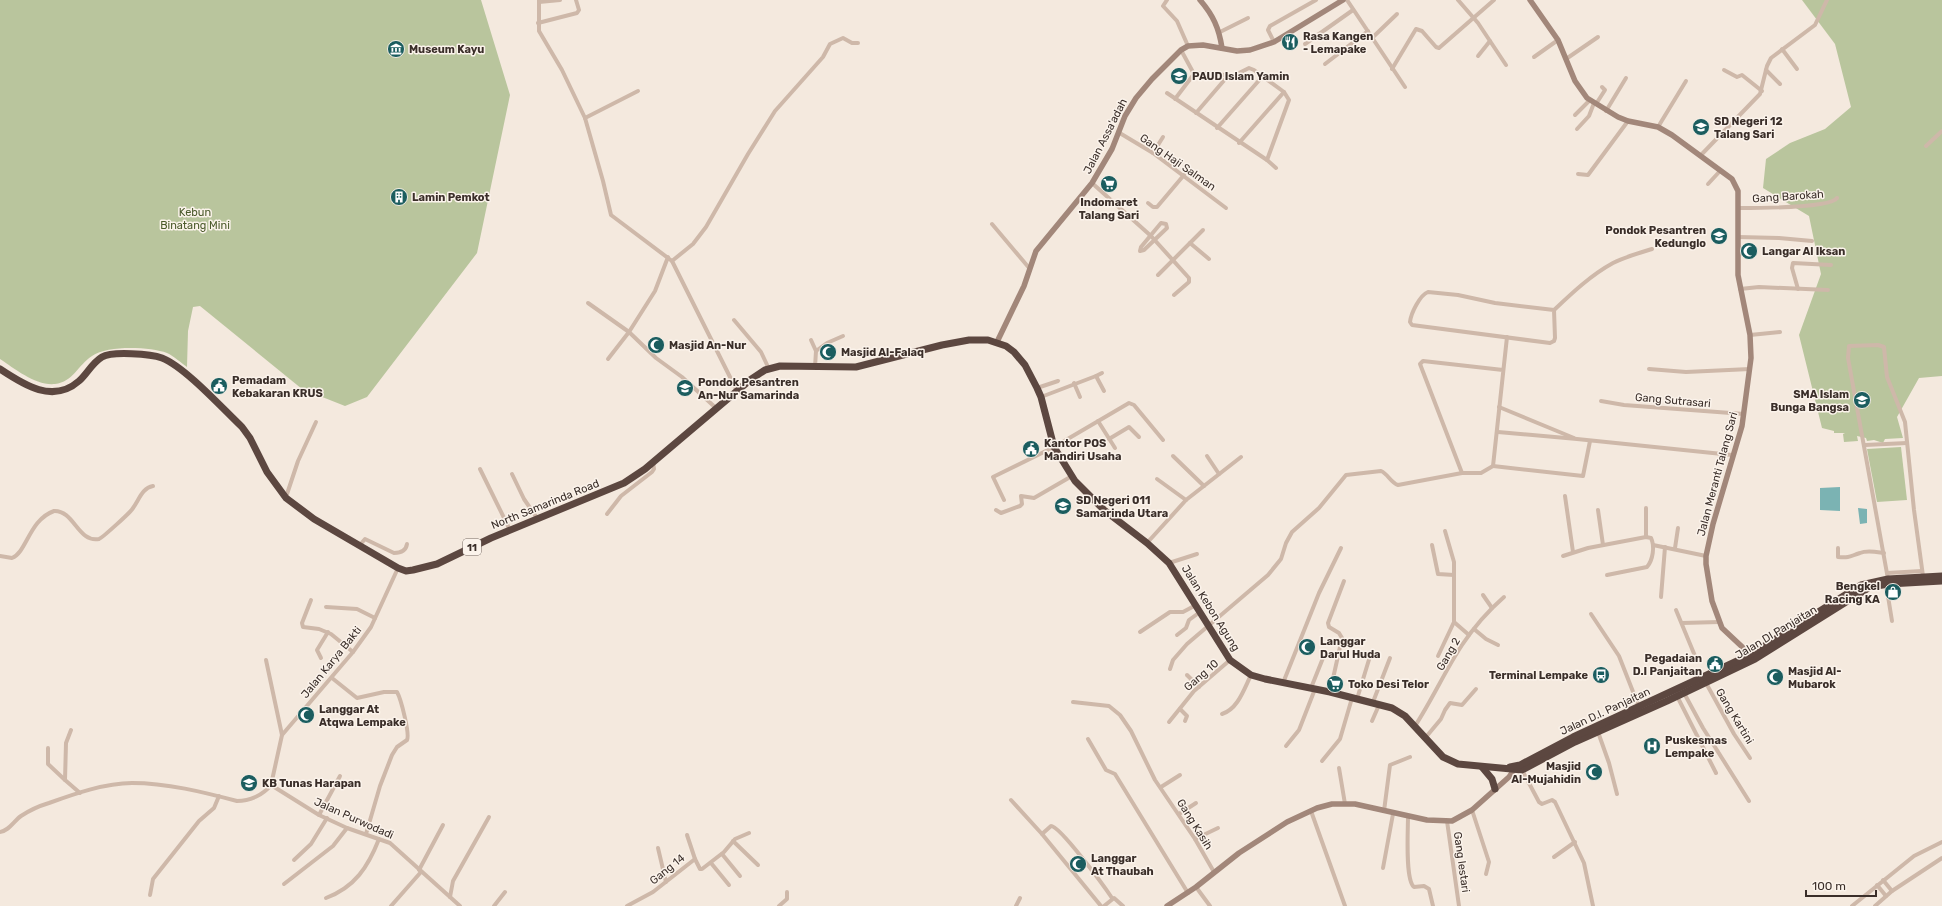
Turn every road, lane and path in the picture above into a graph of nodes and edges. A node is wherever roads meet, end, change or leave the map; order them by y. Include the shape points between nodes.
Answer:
1 (560, 0) edge
2 (576, 0) edge
3 (1167, 0) edge
4 (1200, 0) edge
5 (1316, 0) edge
6 (1343, 0) edge
7 (1346, 0) edge
8 (1458, 0) edge
9 (1494, 0) edge
10 (1531, 0) edge
11 (1827, 0) edge
12 (539, 1) edge
13 (1353, 10) junction
14 (1397, 14) dead end
15 (1248, 18) dead end
16 (1474, 18) junction
17 (538, 23) junction
18 (1368, 31) junction
19 (1220, 32) junction
20 (1598, 37) dead end
21 (1372, 38) junction
22 (1558, 40) junction
23 (1490, 41) junction
24 (858, 42) dead end
25 (1274, 42) junction
26 (1305, 44) dead end
27 (1188, 46) junction
28 (1222, 48) junction
29 (1782, 49) junction
30 (1181, 50) junction
31 (1478, 56) dead end
32 (1534, 57) dead end
33 (1566, 59) junction
34 (1325, 64) dead end
35 (1506, 65) dead end
36 (1392, 69) junction
37 (1797, 69) dead end
38 (1724, 70) dead end
39 (1766, 70) junction
40 (1194, 74) junction
41 (1227, 77) junction
42 (1262, 77) junction
43 (1626, 78) dead end
44 (1686, 81) dead end
45 (1780, 84) dead end
46 (1405, 87) dead end
47 (1602, 87) dead end
48 (638, 91) dead end
49 (1762, 91) junction
50 (1284, 92) junction
51 (1167, 93) dead end
52 (1176, 99) junction
53 (1593, 102) junction
54 (1606, 111) junction
55 (1196, 113) junction
56 (1575, 115) dead end
57 (585, 118) junction
58 (1628, 121) junction
59 (1658, 127) junction
60 (1217, 128) junction
61 (1577, 129) dead end
62 (1118, 132) junction
63 (1942, 132) edge
64 (1163, 138) dead end
65 (1239, 142) junction
66 (1926, 146) dead end
67 (1153, 153) junction
68 (1701, 155) junction
69 (1267, 160) junction
70 (1276, 168) dead end
71 (1720, 171) junction
72 (1578, 174) dead end
73 (1184, 175) junction
74 (1092, 183) junction
75 (1708, 184) dead end
76 (1837, 198) dead end
77 (1148, 203) dead end
78 (1226, 208) dead end
79 (1739, 208) junction
80 (992, 224) dead end
81 (1203, 230) dead end
82 (1151, 236) junction
83 (1738, 237) junction
84 (1155, 240) junction
85 (1812, 242) dead end
86 (1190, 243) junction
87 (1652, 249) dead end
88 (668, 257) junction
89 (1209, 259) dead end
90 (1173, 260) junction
91 (672, 261) junction
92 (1831, 265) dead end
93 (1030, 270) junction
94 (1158, 275) dead end
95 (1798, 288) junction
96 (1740, 289) junction
97 (1828, 290) dead end
98 (1174, 295) dead end
99 (588, 303) dead end
100 (1554, 310) junction
101 (734, 320) dead end
102 (629, 332) junction
103 (1780, 332) dead end
104 (1750, 335) junction
105 (843, 336) dead end
106 (1508, 337) junction
107 (810, 340) dead end
108 (998, 342) junction
109 (816, 351) junction
110 (608, 359) dead end
111 (815, 367) junction
112 (0, 369) edge
113 (769, 369) junction
114 (1649, 369) dead end
115 (1750, 369) junction
116 (1503, 370) junction
117 (1102, 373) dead end
118 (1096, 376) junction
119 (1058, 381) dead end
120 (1074, 384) junction
121 (1037, 388) junction
122 (737, 391) junction
123 (1104, 391) dead end
124 (1041, 397) junction
125 (1080, 397) dead end
126 (1601, 401) dead end
127 (1499, 407) junction
128 (717, 408) junction
129 (1744, 414) junction
130 (1098, 421) junction
131 (316, 422) dead end
132 (1498, 432) junction
133 (1139, 437) dead end
134 (1109, 439) junction
135 (1577, 439) junction
136 (1163, 440) dead end
137 (1590, 441) junction
138 (1907, 443) junction
139 (1865, 445) junction
140 (1054, 448) junction
141 (1115, 448) dead end
142 (1732, 455) junction
143 (1174, 456) dead end
144 (1207, 456) dead end
145 (1241, 457) dead end
146 (653, 462) junction
147 (1493, 466) junction
148 (480, 469) dead end
149 (1462, 473) junction
150 (512, 474) dead end
151 (1219, 474) junction
152 (1072, 476) junction
153 (1157, 479) dead end
154 (153, 486) dead end
155 (1204, 486) junction
156 (1565, 496) dead end
157 (286, 498) junction
158 (1004, 500) dead end
159 (1186, 500) junction
160 (1646, 508) dead end
161 (996, 510) dead end
162 (1598, 510) dead end
163 (606, 514) dead end
164 (537, 518) junction
165 (1678, 528) dead end
166 (510, 530) junction
167 (1445, 530) dead end
168 (1646, 537) junction
169 (1147, 543) junction
170 (407, 544) dead end
171 (1603, 544) junction
172 (1432, 545) dead end
173 (1653, 545) junction
174 (359, 546) junction
175 (1665, 547) junction
176 (1341, 548) dead end
177 (1675, 548) junction
178 (1838, 548) dead end
179 (1573, 552) junction
180 (1884, 553) junction
181 (1196, 554) dead end
182 (0, 556) edge
183 (1563, 556) dead end
184 (1706, 556) junction
185 (1169, 563) junction
186 (398, 568) junction
187 (1922, 574) junction
188 (1454, 575) junction
189 (1607, 576) dead end
190 (1942, 576) edge
191 (1888, 580) junction
192 (1344, 581) dead end
193 (1942, 581) edge
194 (1483, 595) dead end
195 (1504, 597) dead end
196 (1661, 597) dead end
197 (311, 600) dead end
198 (326, 607) dead end
199 (1198, 608) junction
200 (1492, 608) junction
201 (1676, 610) dead end
202 (1591, 614) dead end
203 (375, 618) junction
204 (1454, 622) junction
205 (1719, 622) junction
206 (1892, 622) dead end
207 (1682, 623) junction
208 (1208, 626) junction
209 (1474, 629) junction
210 (328, 632) junction
211 (1140, 632) dead end
212 (1178, 635) dead end
213 (1469, 635) junction
214 (1498, 645) dead end
215 (354, 652) junction
216 (1371, 653) dead end
217 (1438, 656) dead end
218 (1695, 656) dead end
219 (1752, 657) junction
220 (321, 658) dead end
221 (1323, 658) dead end
222 (1390, 658) dead end
223 (266, 660) dead end
224 (1230, 660) junction
225 (1170, 669) dead end
226 (1187, 675) dead end
227 (1251, 675) junction
228 (332, 678) junction
229 (1283, 683) junction
230 (1706, 683) junction
231 (1199, 687) junction
232 (1313, 688) junction
233 (1476, 689) dead end
234 (1330, 692) junction
235 (1680, 695) junction
236 (1665, 698) junction
237 (1354, 699) junction
238 (1073, 702) dead end
239 (1376, 703) junction
240 (1639, 707) junction
241 (1180, 709) junction
242 (1222, 714) dead end
243 (1372, 721) dead end
244 (1169, 722) dead end
245 (1185, 722) dead end
246 (1415, 726) junction
247 (71, 730) dead end
248 (1598, 732) junction
249 (282, 735) junction
250 (1426, 737) junction
251 (1088, 739) dead end
252 (1286, 746) dead end
253 (48, 748) dead end
254 (1410, 757) dead end
255 (1750, 758) dead end
256 (1322, 761) dead end
257 (1482, 767) junction
258 (1339, 768) dead end
259 (1518, 768) junction
260 (1716, 773) dead end
261 (1180, 775) dead end
262 (340, 776) dead end
263 (65, 780) junction
264 (271, 785) junction
265 (1161, 787) junction
266 (1495, 789) junction
267 (80, 793) junction
268 (1616, 794) dead end
269 (219, 796) junction
270 (1011, 800) dead end
271 (1749, 801) dead end
272 (1196, 803) dead end
273 (1345, 804) junction
274 (1472, 810) junction
275 (1311, 811) junction
276 (1384, 812) junction
277 (1179, 814) junction
278 (1393, 814) junction
279 (319, 815) junction
280 (489, 817) dead end
281 (1408, 817) junction
282 (327, 818) junction
283 (1447, 821) junction
284 (443, 825) dead end
285 (347, 828) junction
286 (1218, 828) dead end
287 (0, 832) edge
288 (750, 833) dead end
289 (366, 834) junction
290 (1042, 834) junction
291 (687, 835) dead end
292 (379, 839) junction
293 (1194, 839) junction
294 (733, 841) junction
295 (1575, 842) junction
296 (1942, 842) edge
297 (658, 848) dead end
298 (722, 854) junction
299 (1554, 857) dead end
300 (1942, 858) edge
301 (695, 859) junction
302 (294, 860) dead end
303 (711, 862) junction
304 (758, 865) dead end
305 (1383, 868) dead end
306 (420, 871) junction
307 (1214, 872) junction
308 (1486, 874) dead end
309 (740, 876) dead end
310 (1883, 880) junction
311 (666, 882) junction
312 (284, 884) dead end
313 (729, 885) dead end
314 (1877, 885) junction
315 (1196, 888) junction
316 (1892, 891) junction
317 (505, 892) dead end
318 (787, 892) dead end
319 (1188, 893) junction
320 (150, 895) dead end
321 (1886, 896) junction
322 (450, 897) junction
323 (326, 898) dead end
324 (1020, 898) dead end
325 (1112, 898) junction
326 (391, 906) edge
327 (459, 906) edge
328 (494, 906) edge
329 (627, 906) edge
330 (778, 906) edge
331 (1016, 906) edge
332 (1103, 906) edge
333 (1123, 906) edge
334 (1167, 906) edge
335 (1210, 906) edge
336 (1345, 906) edge
337 (1433, 906) edge
338 (1459, 906) edge
339 (1593, 906) edge
340 (1852, 906) edge
341 (1875, 906) edge

1 - 12 street
2 - 17 street via 579,10 577,13
3 - 27 street via 1163,6 1177,21
4 - 19 street
5 - 25 street via 1270,26 1268,30
6 - 25 street
7 - 13 street
8 - 16 street
9 - 16 street
10 - 22 street, Jalan Meranti Talang Sari
11 - 29 street via 1815,25
12 - 17 street
13 - 18 street
13 - 26 street
14 - 21 street
15 - 19 street
16 - 23 street
16 - 36 street via 1438,48 1422,31 1416,29
17 - 57 street via 539,31 562,70
18 - 21 street
18 - 34 street
19 - 28 street
20 - 33 street
21 - 36 street
22 - 32 street
22 - 33 street, Jalan Meranti Talang Sari
23 - 31 street
23 - 35 street
24 - 91 street via 852,43 843,38 830,44 823,57 775,111 706,227 693,244
25 - 28 street via 1243,51
27 - 28 street, Jalan Assa'adah
27 - 30 street, Jalan Assa'adah
29 - 37 street
29 - 39 street via 1771,58
30 - 40 street
30 - 62 street, Jalan Assa'adah via 1136,98
33 - 53 street, Jalan Meranti Talang Sari via 1578,86
36 - 46 street
38 - 49 street via 1737,77 1742,75
39 - 45 street
39 - 49 street
40 - 41 street via 1207,73
40 - 52 street
41 - 42 street via 1249,68
41 - 55 street
42 - 50 street
42 - 60 street
43 - 54 street
44 - 59 street
47 - 53 street via 1604,93
48 - 57 street
49 - 68 street
50 - 65 street
50 - 69 street via 1288,101
51 - 52 street
52 - 55 street
53 - 54 street, Jalan Meranti Talang Sari
53 - 56 street
53 - 61 street via 1589,116
54 - 58 street, Jalan Meranti Talang Sari
55 - 60 street
57 - 88 street via 611,216
58 - 59 street, Jalan Meranti Talang Sari
58 - 72 street via 1588,175
59 - 68 street, Jalan Meranti Talang Sari
60 - 65 street
62 - 67 street, Gang Haji Salman
62 - 74 street, Jalan Assa'adah via 1107,159
63 - 66 street
64 - 67 street
65 - 69 street
67 - 73 street, Gang Haji Salman
68 - 71 street, Jalan Meranti Talang Sari
69 - 70 street
71 - 75 street
71 - 79 street, Jalan Meranti Talang Sari via 1736,185
73 - 77 street via 1157,207
73 - 78 street, Gang Haji Salman
74 - 82 street
74 - 93 street, Jalan Assa'adah via 1039,247
76 - 79 street, Gang Barokah via 1831,202 1810,205
79 - 83 street, Jalan Meranti Talang Sari
80 - 93 street
81 - 86 street
82 - 84 street
82 - 84 street via 1140,251
82 - 84 street via 1161,223 1166,224 1167,228
83 - 85 street
83 - 96 street, Jalan Meranti Talang Sari
84 - 90 street
86 - 89 street
86 - 90 street
87 - 100 street via 1621,259 1605,268
88 - 91 street
88 - 102 street via 655,291
90 - 94 street
90 - 98 street via 1190,279
91 - 122 street
92 - 95 street via 1794,263 1793,273
93 - 108 street, Jalan Assa'adah
95 - 96 street
95 - 97 street
96 - 104 street, Jalan Meranti Talang Sari
99 - 102 street
100 - 106 street via 1554,341 1550,343
100 - 106 street via 1428,292 1423,294 1411,314 1412,325
101 - 113 street via 764,357
102 - 110 street
102 - 128 street via 656,358
103 - 104 street
104 - 115 street, Jalan Meranti Talang Sari
105 - 109 street
106 - 116 street
107 - 109 street
108 - 111 highway, North Samarinda Road / 11 via 969,340 856,367
108 - 121 highway, Jalan Kebon Agung via 1014,352
109 - 111 street
111 - 113 highway, North Samarinda Road / 11 via 780,366
112 - 157 highway, North Samarinda Road / 11 via 36,389 57,392 79,381 92,366 106,356 135,355 163,358 183,371 242,427 267,472
113 - 122 highway, North Samarinda Road / 11
114 - 115 street via 1686,372
115 - 129 street, Jalan Meranti Talang Sari
116 - 127 street
116 - 149 street via 1423,361 1420,364
117 - 118 street
118 - 120 street
118 - 123 street
119 - 121 street
120 - 124 street
120 - 125 street
121 - 124 highway, Jalan Kebon Agung
122 - 128 highway, North Samarinda Road / 11
124 - 140 highway, Jalan Kebon Agung
126 - 129 street, Gang Sutrasari
127 - 132 street
127 - 135 street
128 - 146 highway, North Samarinda Road / 11
129 - 142 street, Jalan Meranti Talang Sari
130 - 134 street
130 - 136 street via 1127,404 1132,404
130 - 140 street
131 - 157 street via 298,460
132 - 135 street
132 - 147 street
133 - 134 street via 1128,427
134 - 141 street
135 - 137 street
137 - 142 street
137 - 147 street via 1583,476
138 - 139 street
138 - 139 street via 1905,422 1887,377 1884,347 1849,346 1848,358
138 - 187 street
139 - 180 street
140 - 152 highway, Jalan Kebon Agung
140 - 158 street via 993,477
142 - 184 street, Jalan Meranti Talang Sari
143 - 155 street
144 - 151 street
145 - 151 street
146 - 163 street via 652,472 621,496
146 - 164 highway, North Samarinda Road / 11 via 624,483
147 - 149 street via 1481,472
148 - 166 street
149 - 208 street via 1398,485 1381,471 1346,475 1319,508 1292,532 1281,559 1268,575
150 - 164 street
151 - 155 street
152 - 161 street via 1034,498 1020,496 1020,506 1001,513
152 - 169 highway, Jalan Kebon Agung via 1104,510
153 - 159 street
154 - 182 street via 145,490 133,509 102,538 86,536 64,513 54,511 31,530 18,555 12,558
155 - 159 street
156 - 179 street
157 - 174 highway, North Samarinda Road / 11 via 314,519
159 - 169 street
160 - 168 street
162 - 171 street
164 - 166 highway, North Samarinda Road / 11
165 - 177 street
166 - 186 highway, North Samarinda Road / 11 via 437,564 406,571
167 - 188 street via 1454,562
168 - 171 street
168 - 173 street via 1651,538
169 - 185 highway, Jalan Kebon Agung
170 - 174 street via 405,549 398,553 365,539
171 - 179 street
172 - 188 street via 1438,574
173 - 175 street
173 - 189 street via 1652,560 1647,566
174 - 186 highway, North Samarinda Road / 11
175 - 177 street
175 - 196 street
176 - 229 street via 1319,593
177 - 184 street
178 - 180 street via 1838,557 1846,558 1860,553
179 - 183 street
180 - 191 street
181 - 185 street
184 - 205 street, Jalan Meranti Talang Sari via 1707,576
185 - 199 highway, Jalan Kebon Agung
186 - 203 street, Jalan Karya Bakti
187 - 190 highway
187 - 191 highway via 1903,575
188 - 204 street
191 - 193 highway, Jalan DI Panjaitan
191 - 206 street
191 - 219 highway, Jalan DI Panjaitan via 1864,590 1817,621
192 - 234 street via 1328,624 1329,628 1342,638
194 - 200 street
195 - 200 street, Gang 2
197 - 210 street via 302,623 303,627
198 - 203 street via 357,609
199 - 208 highway, Jalan Kebon Agung
199 - 211 street via 1170,612
199 - 212 street via 1186,628
200 - 209 street, Gang 2
201 - 207 street
202 - 240 street via 1619,656
203 - 215 street, Jalan Karya Bakti
204 - 213 street
204 - 217 street
205 - 207 street
205 - 219 street, Jalan Meranti Talang Sari via 1726,633
207 - 218 street
208 - 224 highway, Jalan Kebon Agung
208 - 225 street via 1176,656
209 - 213 street, Gang 2
209 - 214 street
210 - 215 street
210 - 220 street via 317,650
213 - 246 street, Gang 2
215 - 228 street, Jalan Karya Bakti
216 - 237 street
219 - 230 highway, Jalan DI Panjaitan
219 - 236 highway, Jalan D.I. Panjaitan
221 - 232 street
222 - 239 street
223 - 249 street
224 - 227 highway, Jalan Kebon Agung
224 - 231 street, Gang 10
226 - 231 street
227 - 229 highway, Jalan Kebon Agung
227 - 242 street via 1234,707
228 - 249 street, Jalan Karya Bakti
228 - 289 street via 359,699 384,692 398,693 408,735 407,740 392,754
229 - 232 highway, Jalan Kebon Agung
230 - 235 highway, Jalan DI Panjaitan
230 - 255 street, Gang Kartini
231 - 241 street, Gang 10
232 - 234 highway, Jalan Kebon Agung
232 - 252 street via 1299,730
233 - 250 street via 1462,705 1450,703
234 - 237 highway, Jalan Kebon Agung
235 - 236 highway, Jalan DI Panjaitan
235 - 260 street
235 - 271 street
236 - 240 highway, Jalan D.I. Panjaitan
236 - 248 highway, Jalan DI Panjaitan
237 - 239 highway, Jalan Kebon Agung
237 - 256 street via 1340,739
238 - 265 street, Gang Kasih via 1109,706 1120,715
239 - 243 street
239 - 246 highway, Jalan Kebon Agung via 1398,711
240 - 259 highway, Jalan D.I. Panjaitan via 1579,734
241 - 244 street, Gang 10
241 - 245 street via 1187,716
246 - 250 highway, Jalan Kebon Agung
247 - 263 street via 66,743
248 - 259 highway, Jalan DI Panjaitan
248 - 268 street
249 - 264 street, Jalan Karya Bakti
250 - 257 highway, Jalan Kebon Agung via 1437,751 1451,762
251 - 319 street via 1106,770 1115,774
253 - 263 street via 47,762
254 - 276 street via 1390,765
257 - 259 highway, Jalan Kebon Agung
257 - 266 highway via 1492,779
258 - 273 street
259 - 266 street
259 - 295 street via 1539,802 1555,802
261 - 265 street
262 - 279 street
263 - 267 street
264 - 269 street via 265,791 246,800 237,801
264 - 279 street, Jalan Purwodadi
265 - 277 street, Gang Kasih
266 - 274 street
267 - 269 street via 131,783
267 - 287 street via 34,809
269 - 320 street via 214,808 198,821 153,880
270 - 290 street
272 - 277 street
273 - 275 street via 1332,804
273 - 276 street
274 - 283 street via 1457,819
274 - 308 street via 1489,862
275 - 307 street via 1269,834
275 - 336 street
276 - 278 street
277 - 293 street, Gang Kasih
278 - 281 street
278 - 305 street
279 - 282 street, Jalan Purwodadi
280 - 322 street via 453,881
281 - 283 street
281 - 337 street via 1407,852 1410,882 1414,887 1424,886 1429,889
282 - 285 street, Jalan Purwodadi
282 - 302 street via 312,844
283 - 338 street, Gang lestari
284 - 306 street
285 - 289 street, Jalan Purwodadi
285 - 312 street via 333,846
286 - 293 street
288 - 294 street
289 - 292 street, Jalan Purwodadi
290 - 325 street via 1051,826 1055,826
290 - 332 street
291 - 301 street
292 - 306 street, Jalan Purwodadi via 390,843
292 - 323 street via 354,882 340,893
293 - 307 street, Gang Kasih
294 - 298 street
294 - 304 street
295 - 299 street
295 - 339 street via 1584,863
296 - 310 street via 1914,856
297 - 311 street
298 - 303 street
298 - 309 street
300 - 316 street
301 - 303 street, Gang 14 via 700,869
301 - 311 street, Gang 14
303 - 313 street
306 - 322 street, Jalan Purwodadi
306 - 326 street
307 - 315 street
310 - 314 street
310 - 316 street
311 - 329 street, Gang 14
314 - 321 street
314 - 340 street
315 - 319 street
315 - 335 street
316 - 321 street
317 - 328 street
318 - 330 street via 787,899
319 - 334 street
321 - 341 street
322 - 327 street, Jalan Purwodadi
324 - 331 street
325 - 332 street
325 - 333 street

